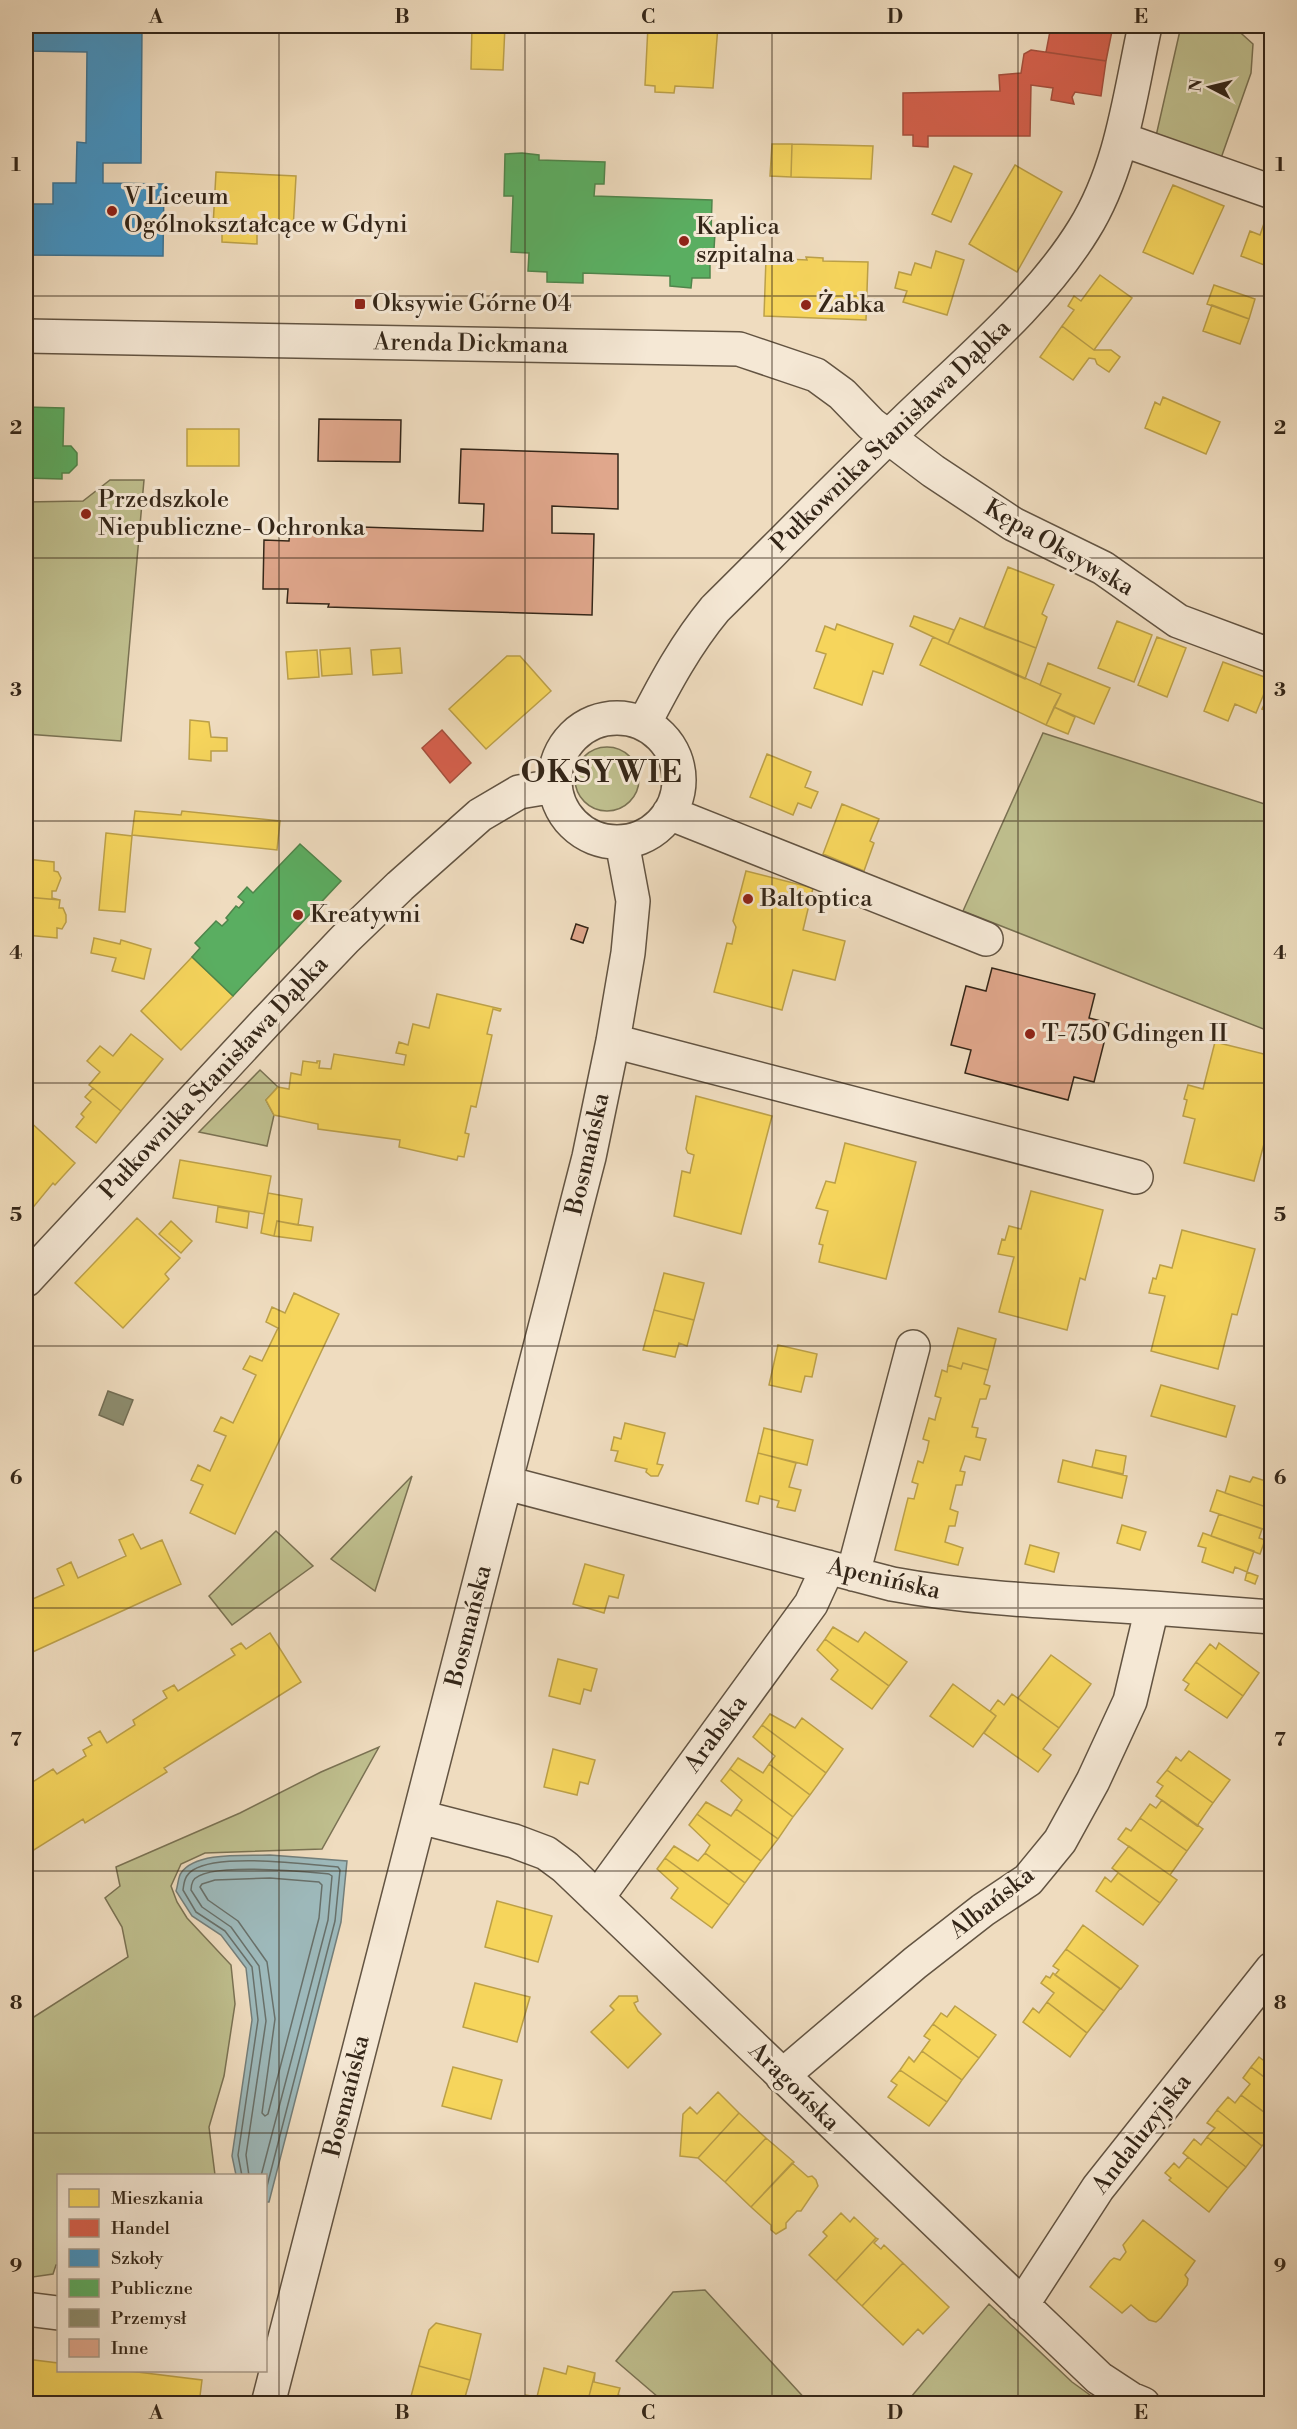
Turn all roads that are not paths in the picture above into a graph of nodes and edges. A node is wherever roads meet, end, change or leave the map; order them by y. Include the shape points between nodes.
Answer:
1 (1145, 26) edge
2 (1121, 139) junction
3 (1272, 192) edge
4 (26, 336) edge
5 (888, 437) junction
6 (1272, 656) edge
7 (644, 724) junction
8 (555, 786) junction
9 (669, 813) junction
10 (622, 842) junction
11 (986, 939) dead end
12 (613, 1041) junction
13 (1136, 1176) dead end
14 (26, 1280) edge
15 (913, 1347) dead end
16 (506, 1483) junction
17 (840, 1570) junction
18 (1152, 1608) junction
19 (1272, 1617) edge
20 (420, 1817) junction
21 (597, 1898) junction
22 (1272, 1969) edge
23 (782, 2076) junction
24 (1022, 2305) junction
25 (26, 2309) edge
26 (57, 2313) edge
27 (274, 2346) edge
28 (268, 2403) edge
29 (1143, 2403) edge

1 - 2 street, Pułkownika Stanisława Dąbka
2 - 3 street
2 - 5 street, Pułkownika Stanisława Dąbka via 1085,228 1044,286
4 - 5 street, Arenda Dickmana via 740,349 816,375
5 - 6 street, Kępa Oksywska via 1013,524 1103,568 1178,621
5 - 7 street, Pułkownika Stanisława Dąbka via 716,609 694,635
7 - 8 street via 626,718 607,718 574,735 556,767
7 - 9 street via 663,737 675,757 680,780
8 - 10 street via 562,809 577,828 598,839
8 - 14 street, Pułkownika Stanisława Dąbka via 519,792 480,815 400,886 265,1023
9 - 10 street via 644,835
9 - 11 street
10 - 12 street, Bosmańska via 633,901
12 - 13 street
12 - 16 street, Bosmańska via 587,1164
15 - 17 street, Arabska
16 - 17 street, Apenińska
16 - 20 street, Bosmańska
17 - 18 street, Apenińska via 946,1594
17 - 21 street, Arabska via 811,1604
18 - 19 street, Apenińska
18 - 23 street, Albańska via 1130,1701 1060,1841 1029,1880 915,1963
20 - 21 street, Aragońska via 546,1852
20 - 27 street, Bosmańska
21 - 23 street, Aragońska
22 - 24 street, Andaluzyjska via 1098,2188
23 - 24 street, Aragońska
24 - 29 street, Aragońska via 1100,2378
25 - 26 street
27 - 28 street, Bosmańska

